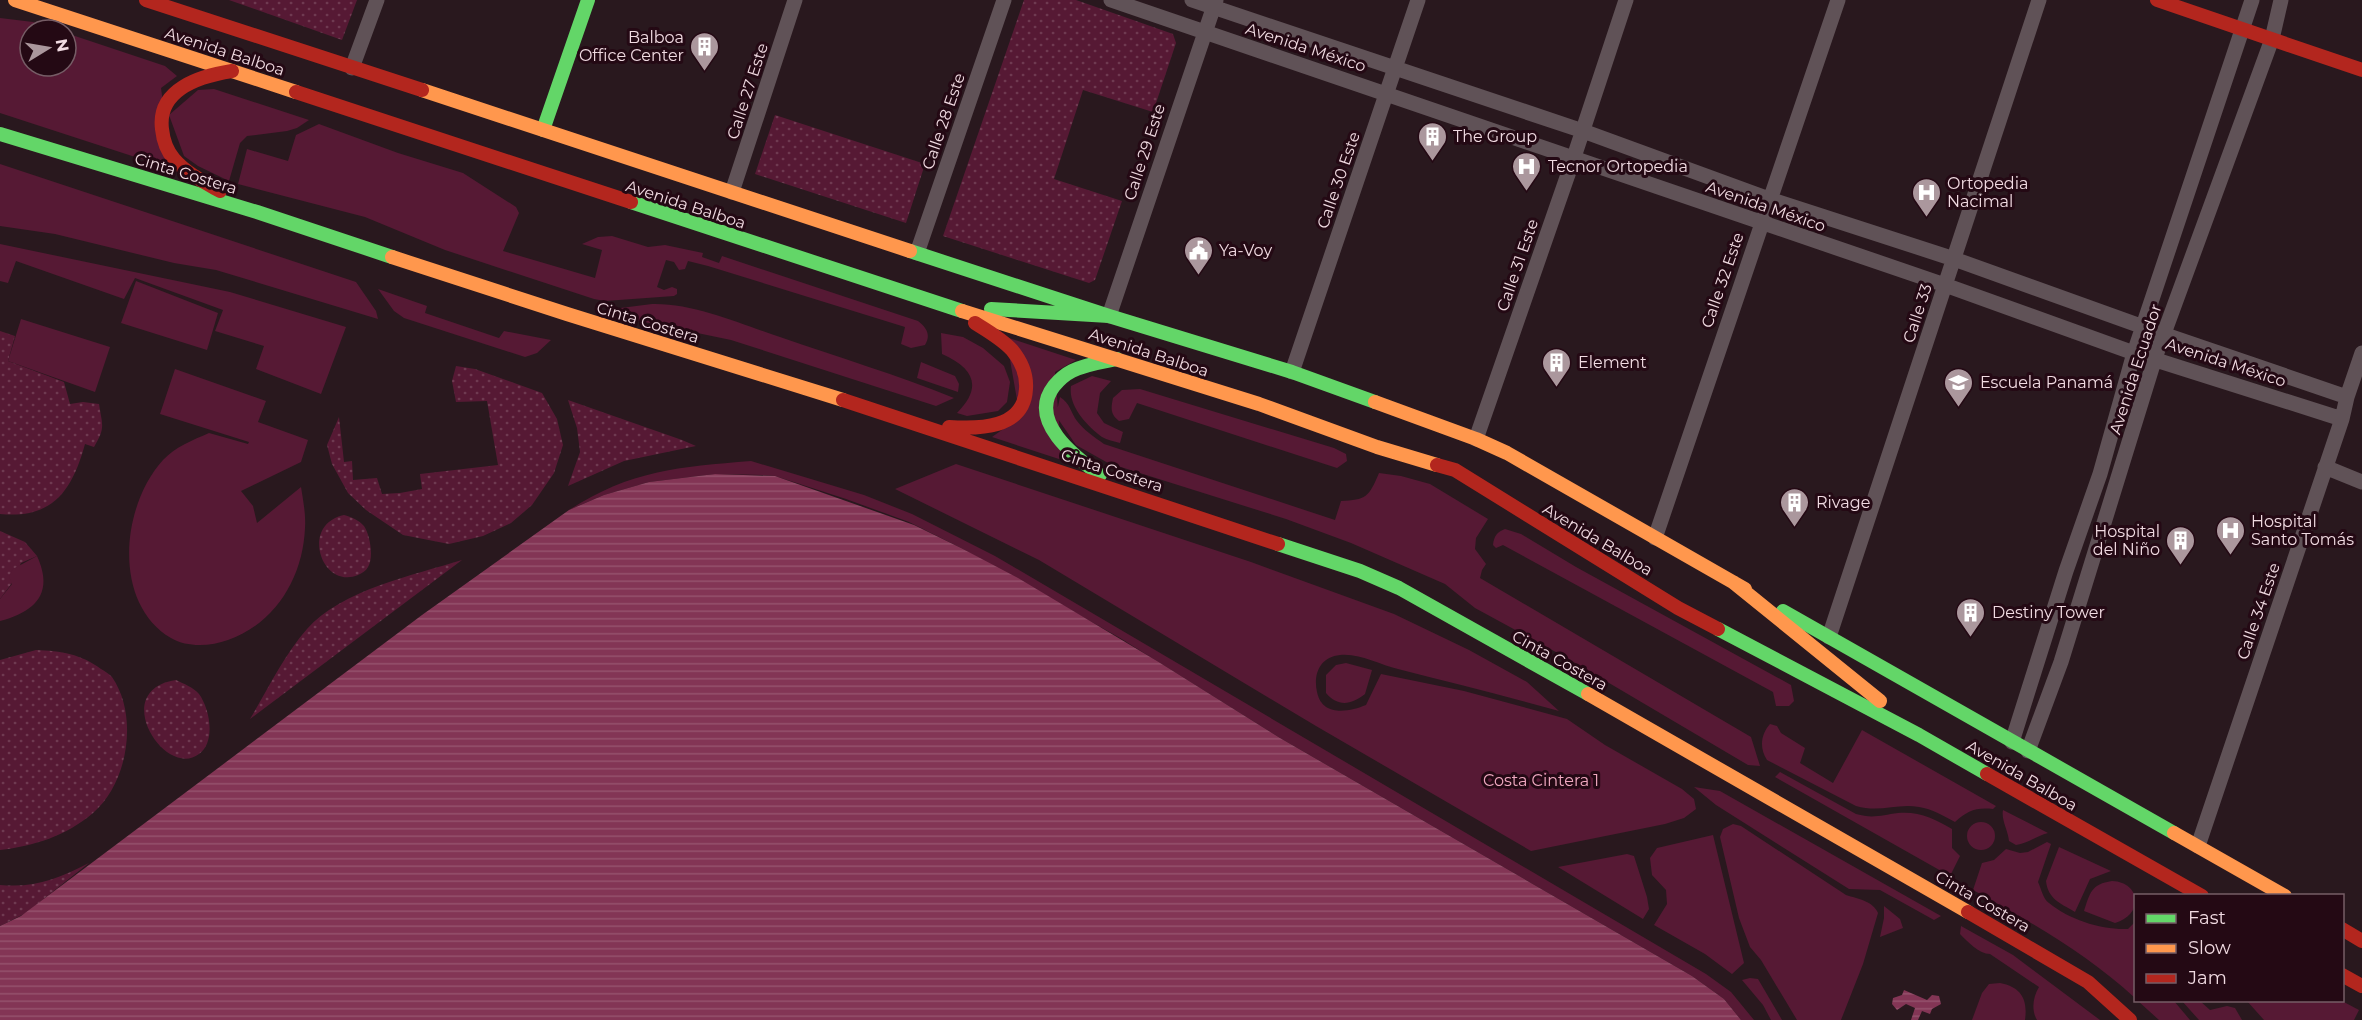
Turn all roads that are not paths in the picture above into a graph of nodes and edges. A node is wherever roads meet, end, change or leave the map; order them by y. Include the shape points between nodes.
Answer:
1 (15, 0) edge
2 (146, 0) edge
3 (377, 0) edge
4 (588, 0) edge
5 (795, 0) edge
6 (1004, 0) edge
7 (1111, 0) edge
8 (1192, 0) edge
9 (1418, 0) edge
10 (1626, 0) edge
11 (1838, 0) edge
12 (2038, 0) edge
13 (2157, 0) edge
14 (2252, 0) edge
15 (2281, 0) edge
16 (1215, 4) edge
17 (177, 5) edge
18 (2244, 29) junction
19 (1204, 32) junction
20 (2272, 39) junction
21 (1396, 67) junction
22 (352, 68) junction
23 (2362, 70) edge
24 (234, 71) junction
25 (1387, 93) junction
26 (543, 130) junction
27 (1583, 131) junction
28 (0, 134) edge
29 (1573, 160) junction
30 (732, 192) junction
31 (1769, 198) junction
32 (257, 212) junction
33 (1760, 223) junction
34 (917, 253) junction
35 (1954, 259) junction
36 (1945, 285) junction
37 (948, 307) junction
38 (1109, 316) junction
39 (2143, 327) junction
40 (2163, 334) junction
41 (2134, 353) junction
42 (2362, 353) edge
43 (2155, 358) junction
44 (1118, 359) junction
45 (1292, 372) junction
46 (2347, 397) junction
47 (2342, 419) junction
48 (923, 425) junction
49 (1476, 439) junction
50 (2325, 467) junction
51 (2362, 482) edge
52 (1126, 491) junction
53 (1654, 538) junction
54 (1733, 582) junction
55 (1828, 637) junction
56 (1919, 735) junction
57 (2012, 741) junction
58 (2028, 751) junction
59 (2198, 846) junction
60 (2198, 894) edge
61 (2282, 894) edge
62 (2344, 930) edge
63 (2362, 941) edge
64 (2344, 976) edge
65 (2362, 986) edge
66 (2130, 1020) edge

1 - 24 main road, Avenida Balboa
2 - 17 main road, Avenida Balboa
3 - 22 street
4 - 26 main road
5 - 30 street, Calle 27 Este
6 - 34 street, Calle 28 Este
7 - 19 street, Avenida México
8 - 16 street, Avenida México
9 - 21 street, Calle 30 Este
10 - 27 street, Calle 31 Este
11 - 31 street, Calle 32 Este
12 - 35 street, Calle 33
13 - 18 main road
14 - 18 street, Avenida Ecuador
15 - 20 street, Avenida Ecuador
16 - 19 street, Calle 29 Este
16 - 21 street, Avenida México
17 - 22 main road, Avenida Balboa
18 - 20 main road
18 - 39 street, Avenida Ecuador
19 - 25 street, Avenida México
19 - 38 street, Calle 29 Este
20 - 23 main road
20 - 40 street, Avenida Ecuador
21 - 25 street, Calle 30 Este
21 - 27 street, Avenida México
22 - 26 main road, Avenida Balboa
24 - 32 main road via 207,75 172,94 162,113 161,129 174,158 196,177
24 - 37 main road, Avenida Balboa
25 - 29 street, Avenida México
25 - 45 street, Calle 30 Este
26 - 30 main road, Avenida Balboa
27 - 29 street, Calle 31 Este
27 - 31 street, Avenida México
28 - 32 main road, Cinta Costera
29 - 33 street, Avenida México
29 - 49 street, Calle 31 Este
30 - 34 main road, Avenida Balboa
31 - 33 street, Calle 32 Este
31 - 35 street, Avenida México
32 - 48 main road, Cinta Costera
33 - 36 street, Avenida México
33 - 53 street, Calle 32 Este
34 - 38 main road, Avenida Balboa
35 - 36 street, Calle 33
35 - 39 street, Avenida México
36 - 41 street, Avenida México
36 - 55 street, Calle 33
37 - 38 main road
37 - 44 main road, Avenida Balboa
37 - 48 main road via 1013,351 1024,369 1026,394 1017,411 998,424
38 - 45 main road, Avenida Balboa
39 - 40 street, Avenida México
39 - 41 street, Avenida Ecuador
40 - 43 street, Avenida Ecuador
40 - 46 street, Avenida México
41 - 43 street, Avenida México
41 - 57 street, Avenida Ecuador via 2100,474
42 - 46 street, Calle 34 Este
43 - 47 street, Avenida México
43 - 58 street, Avenida Ecuador via 2064,650
44 - 52 main road via 1085,366 1060,378 1049,395 1047,417 1060,443 1092,470
44 - 56 main road, Avenida Balboa via 1455,470 1678,608
45 - 49 main road, Avenida Balboa
46 - 47 street, Calle 34 Este
47 - 50 street, Calle 34 Este
48 - 52 main road, Cinta Costera
49 - 53 main road, Avenida Balboa
50 - 51 street
50 - 59 street, Calle 34 Este
52 - 66 main road, Cinta Costera via 1399,588 2033,949 2088,982
53 - 54 main road, Avenida Balboa
54 - 55 main road, Avenida Balboa
54 - 56 main road
55 - 57 main road, Avenida Balboa
56 - 60 main road, Avenida Balboa
57 - 58 main road, Avenida Balboa
58 - 59 main road, Avenida Balboa
59 - 61 main road, Avenida Balboa
62 - 63 main road
64 - 65 main road

